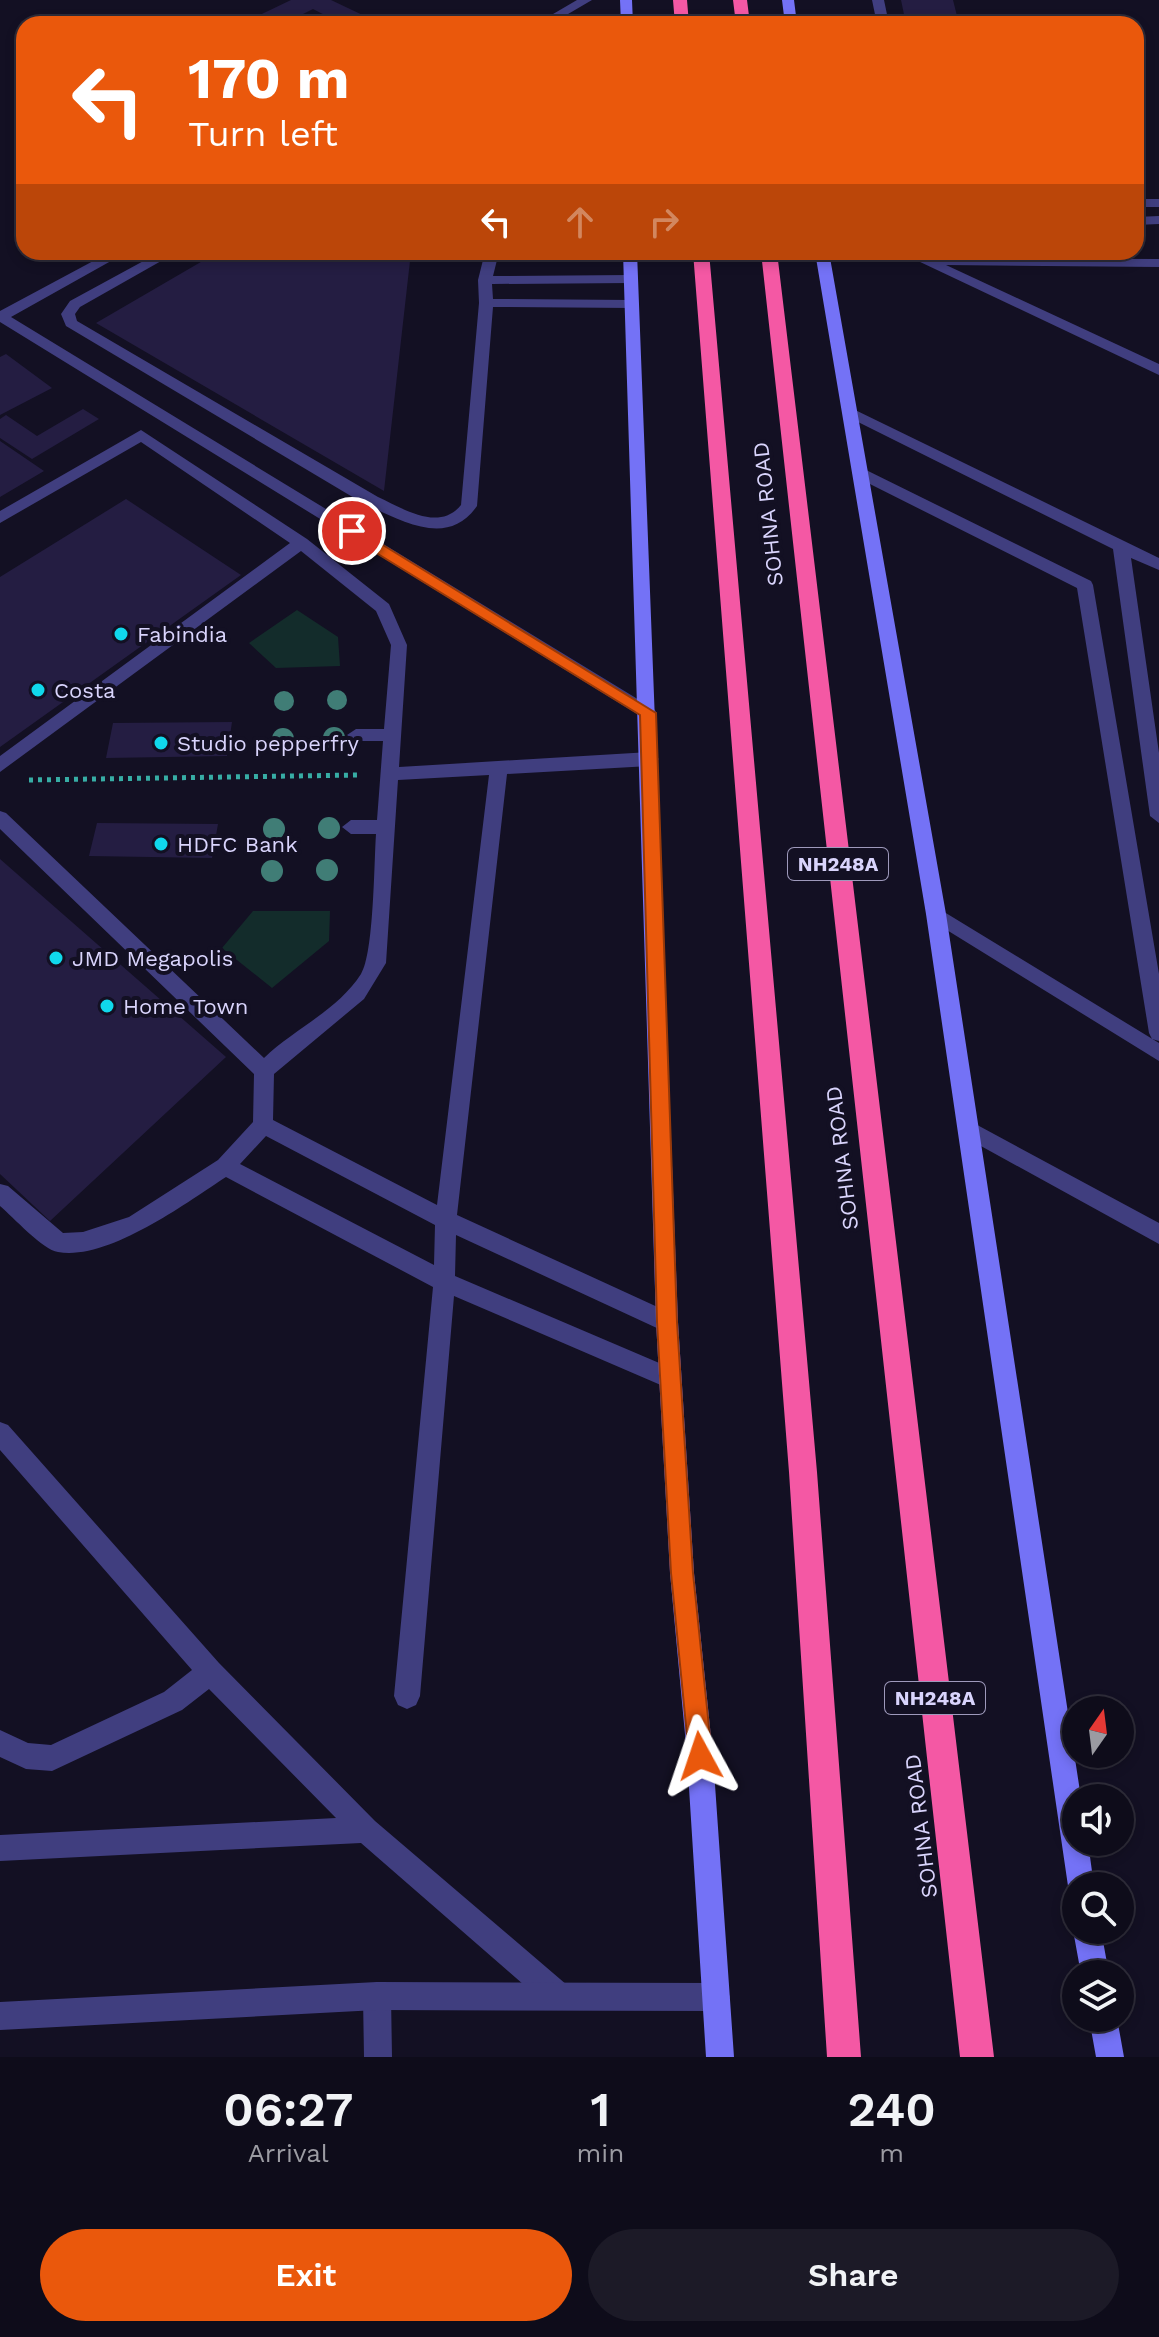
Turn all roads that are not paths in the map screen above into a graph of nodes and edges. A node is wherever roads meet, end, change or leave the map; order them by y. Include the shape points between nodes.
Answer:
1 (586, 0) edge
2 (557, 16) edge
3 (105, 260) edge
4 (155, 260) edge
5 (490, 260) edge
6 (630, 260) edge
7 (702, 260) edge
8 (770, 260) edge
9 (823, 260) edge
10 (926, 260) joint
11 (1159, 263) edge
12 (630, 279) junction
13 (485, 280) junction
14 (486, 303) junction
15 (632, 304) junction
16 (0, 317) edge
17 (1159, 370) edge
18 (849, 412) junction
19 (860, 472) junction
20 (0, 518) edge
21 (301, 543) junction
22 (1121, 547) junction
23 (1159, 565) edge
24 (648, 713) junction
25 (356, 735) dead end
26 (394, 735) junction
27 (650, 759) junction
28 (0, 765) edge
29 (499, 767) junction
30 (392, 774) junction
31 (1159, 816) edge
32 (0, 818) edge
33 (351, 827) dead end
34 (387, 827) junction
35 (936, 914) junction
36 (1159, 1033) edge
37 (1159, 1053) edge
38 (264, 1071) junction
39 (263, 1125) junction
40 (968, 1129) junction
41 (225, 1166) junction
42 (0, 1193) edge
43 (446, 1220) junction
44 (1159, 1234) edge
45 (444, 1282) junction
46 (667, 1322) junction
47 (670, 1378) junction
48 (0, 1433) edge
49 (210, 1672) junction
50 (407, 1696) dead end
51 (0, 1743) edge
52 (366, 1830) junction
53 (0, 1848) edge
54 (1079, 1872) edge
55 (557, 1995) junction
56 (377, 1996) junction
57 (716, 1997) junction
58 (0, 2016) edge
59 (1106, 2032) edge
60 (378, 2057) edge
61 (720, 2057) edge
62 (844, 2057) edge
63 (977, 2057) edge
64 (1110, 2057) edge

1 - 2 street
3 - 16 street
4 - 14 street via 75,304 68,314 71,323 372,501 434,525 462,519 469,506
5 - 13 street
6 - 12 main road
7 - 62 highway, SOHNA ROAD via 803,1472
8 - 63 highway, SOHNA ROAD / NH248A
9 - 18 main road
10 - 11 street
10 - 17 street
12 - 13 street
12 - 15 main road
13 - 14 street
14 - 15 street
15 - 24 main road
16 - 24 street
18 - 19 main road
18 - 22 street
19 - 35 main road
19 - 36 street via 1085,585
20 - 21 street via 141,435
21 - 26 street via 383,608 394,627 399,645
21 - 28 street
22 - 23 street
22 - 31 street
24 - 27 main road
25 - 26 street
26 - 30 street
27 - 29 street
27 - 46 main road
29 - 30 street
29 - 43 street
30 - 34 street
32 - 38 street
33 - 34 street
34 - 38 street via 372,976
35 - 37 street
35 - 40 main road
38 - 39 street
39 - 41 street
39 - 43 street
40 - 44 street
40 - 54 main road
41 - 42 street via 136,1224 83,1242 59,1243
41 - 45 street
43 - 45 street
43 - 46 street
45 - 47 street
45 - 50 street
46 - 47 main road
47 - 57 main road
48 - 49 street
49 - 51 street via 173,1701 52,1758 26,1756
49 - 52 street
52 - 53 street
52 - 55 street
55 - 56 street
55 - 57 street
56 - 58 street
56 - 60 street
57 - 61 main road
59 - 64 main road

